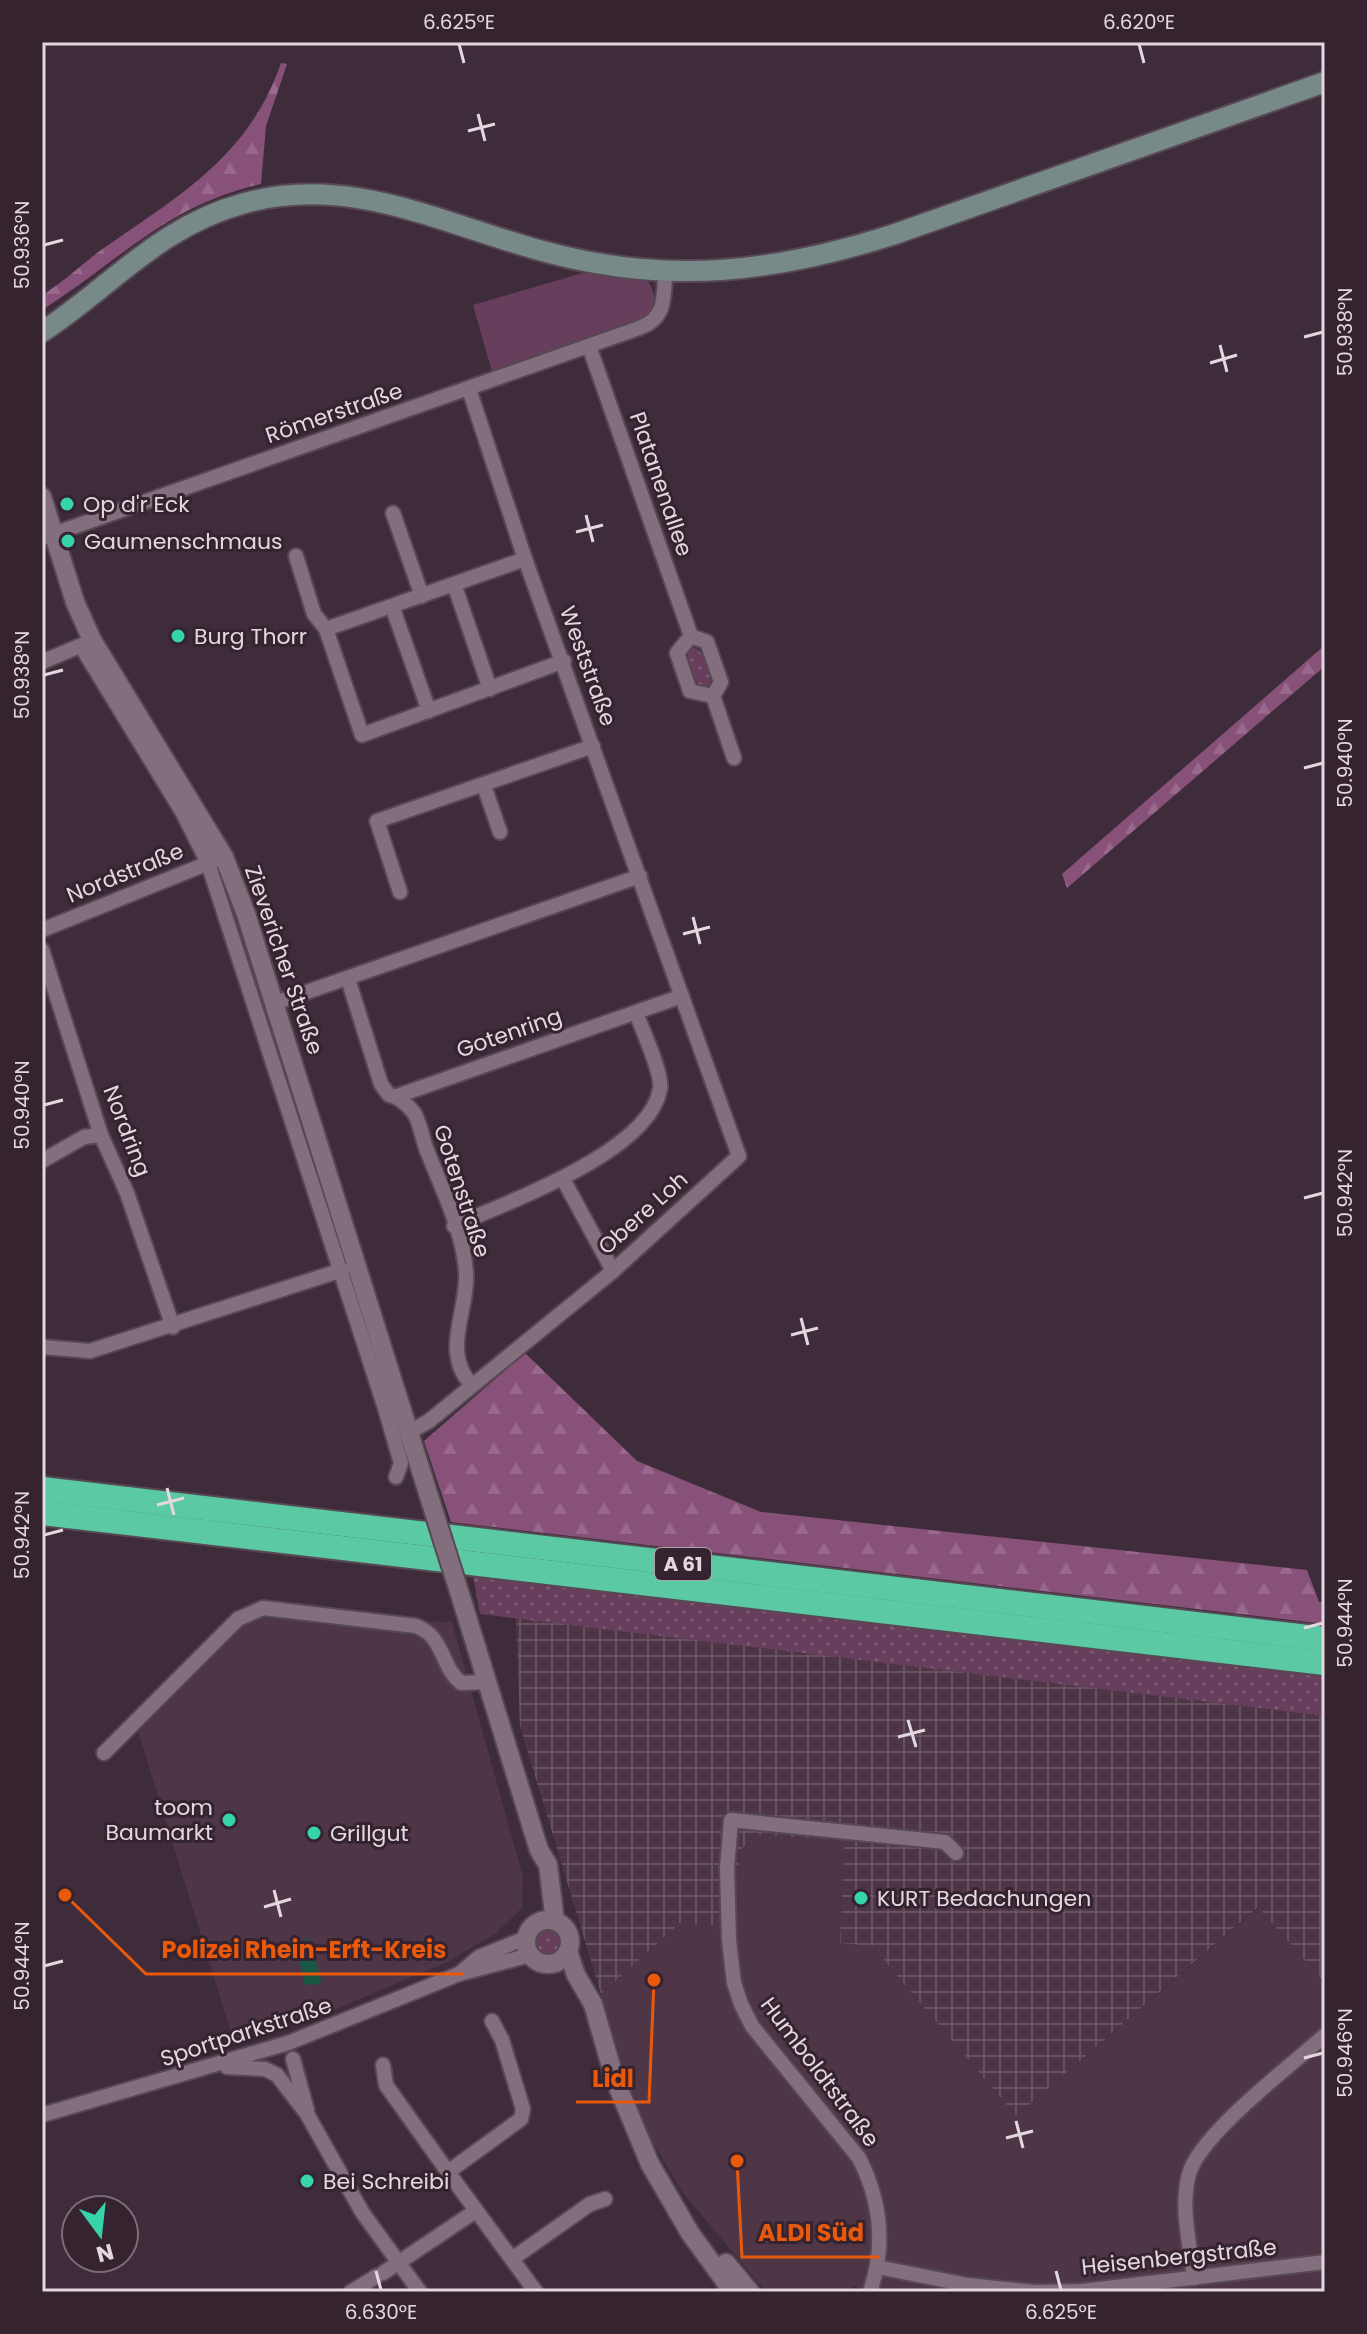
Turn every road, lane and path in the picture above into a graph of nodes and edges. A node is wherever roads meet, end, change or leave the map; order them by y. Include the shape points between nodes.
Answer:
1 (1325, 82) edge
2 (665, 272) junction
3 (42, 332) edge
4 (589, 346) junction
5 (469, 389) junction
6 (42, 497) edge
7 (393, 513) dead end
8 (48, 536) edge
9 (296, 556) dead end
10 (525, 559) junction
11 (454, 584) junction
12 (422, 596) junction
13 (392, 606) junction
14 (326, 629) junction
15 (691, 636) junction
16 (86, 643) junction
17 (564, 661) junction
18 (42, 662) edge
19 (490, 689) junction
20 (713, 696) junction
21 (429, 711) junction
22 (593, 746) junction
23 (734, 758) dead end
24 (484, 786) junction
25 (500, 832) dead end
26 (216, 860) junction
27 (640, 876) junction
28 (400, 892) dead end
29 (42, 930) edge
30 (42, 950) edge
31 (668, 957) joint
32 (348, 979) junction
33 (682, 996) junction
34 (275, 1003) junction
35 (636, 1013) junction
36 (397, 1096) junction
37 (101, 1135) junction
38 (42, 1161) edge
39 (563, 1179) junction
40 (454, 1226) junction
41 (342, 1270) junction
42 (613, 1271) junction
43 (173, 1327) junction
44 (42, 1347) edge
45 (472, 1385) junction
46 (409, 1432) junction
47 (396, 1477) dead end
48 (42, 1489) edge
49 (42, 1513) edge
50 (1325, 1639) edge
51 (1325, 1663) edge
52 (488, 1682) junction
53 (104, 1753) dead end
54 (539, 1850) junction
55 (956, 1853) dead end
56 (555, 1921) junction
57 (531, 1939) junction
58 (568, 1951) junction
59 (547, 1964) junction
60 (492, 2021) dead end
61 (599, 2035) junction
62 (1325, 2035) edge
63 (293, 2059) dead end
64 (383, 2065) dead end
65 (214, 2067) junction
66 (307, 2114) junction
67 (42, 2115) edge
68 (448, 2172) junction
69 (671, 2197) junction
70 (605, 2199) dead end
71 (474, 2212) junction
72 (512, 2259) junction
73 (1325, 2262) edge
74 (397, 2263) junction
75 (877, 2267) junction
76 (1194, 2278) junction
77 (1124, 2289) edge
78 (351, 2292) edge
79 (420, 2292) edge
80 (536, 2292) edge
81 (733, 2292) edge
82 (750, 2292) edge
83 (870, 2292) edge
84 (1036, 2292) edge

1 - 2 main road via 836,253 759,269
2 - 3 main road via 553,254 373,199 301,193 242,204 167,236
2 - 4 street, Römerstraße via 662,310 653,323
4 - 5 street, Römerstraße
4 - 15 street, Platanenallee
5 - 8 street, Römerstraße
5 - 10 street, Weststraße
6 - 8 street, Zievericher Straße
7 - 12 street
8 - 16 street, Zievericher Straße
9 - 14 street via 314,614
10 - 11 street
10 - 17 street, Weststraße
11 - 12 street
11 - 19 street
12 - 13 street
13 - 14 street
13 - 21 street
14 - 21 street via 362,735
15 - 20 street, Platanenallee via 707,642 721,682
15 - 20 street via 677,653 690,691
16 - 18 street
16 - 26 street, Zievericher Straße
17 - 19 street
17 - 22 street, Weststraße
19 - 21 street
20 - 23 street, Platanenallee
22 - 24 street
22 - 27 street, Weststraße
24 - 25 street
24 - 28 street via 377,821
26 - 29 street, Nordstraße
26 - 34 street, Zievericher Straße
26 - 41 street, Zievericher Straße
27 - 31 street, Weststraße
27 - 32 street
30 - 37 street, Nordring
31 - 33 street, Obere Loh
32 - 34 street
32 - 36 street, Gotenstraße via 381,1084
33 - 35 street, Gotenring
33 - 42 street, Obere Loh via 739,1156
34 - 46 street, Zievericher Straße
35 - 36 street, Gotenring
35 - 39 street via 661,1086 655,1105 607,1155
36 - 40 street, Gotenstraße via 414,1113
37 - 38 street via 84,1137
37 - 43 street, Nordring
39 - 40 street
39 - 42 street
40 - 45 street, Gotenstraße via 466,1276 458,1358
41 - 43 street
41 - 47 street, Zievericher Straße via 401,1463
42 - 45 street, Obere Loh
43 - 44 street via 90,1351
45 - 46 street, Obere Loh
46 - 52 street, Zievericher Straße, bridge
48 - 50 highway, A 61
49 - 51 highway, A 61
52 - 53 street via 461,1683 435,1638 416,1626 263,1608 238,1619
52 - 54 street, Zievericher Straße
54 - 56 street, Zievericher Straße via 548,1865
54 - 57 street
55 - 75 street, Humboldtstraße via 945,1842 731,1820 727,1868 734,1983 752,2026 859,2158 880,2227
56 - 57 street
56 - 58 street via 568,1933
57 - 59 street
57 - 65 street, Sportparkstraße via 479,1957 459,1974 336,2026
58 - 59 street
58 - 61 street via 593,2004
59 - 61 street via 565,1979
60 - 68 street via 519,2095 521,2119
61 - 69 street via 629,2119
62 - 76 street via 1200,2153 1189,2175 1186,2216
63 - 66 street
64 - 68 street via 386,2085
65 - 66 street via 265,2069 277,2075
65 - 67 street, Sportparkstraße
66 - 74 street via 332,2164
68 - 71 street
69 - 81 street
69 - 82 street
70 - 72 street
71 - 72 street
71 - 74 street
72 - 80 street
73 - 76 street, Heisenbergstraße
74 - 78 street
74 - 79 street
75 - 83 street, Humboldtstraße
75 - 84 street, Heisenbergstraße
76 - 77 street, Heisenbergstraße
77 - 84 street, Heisenbergstraße

